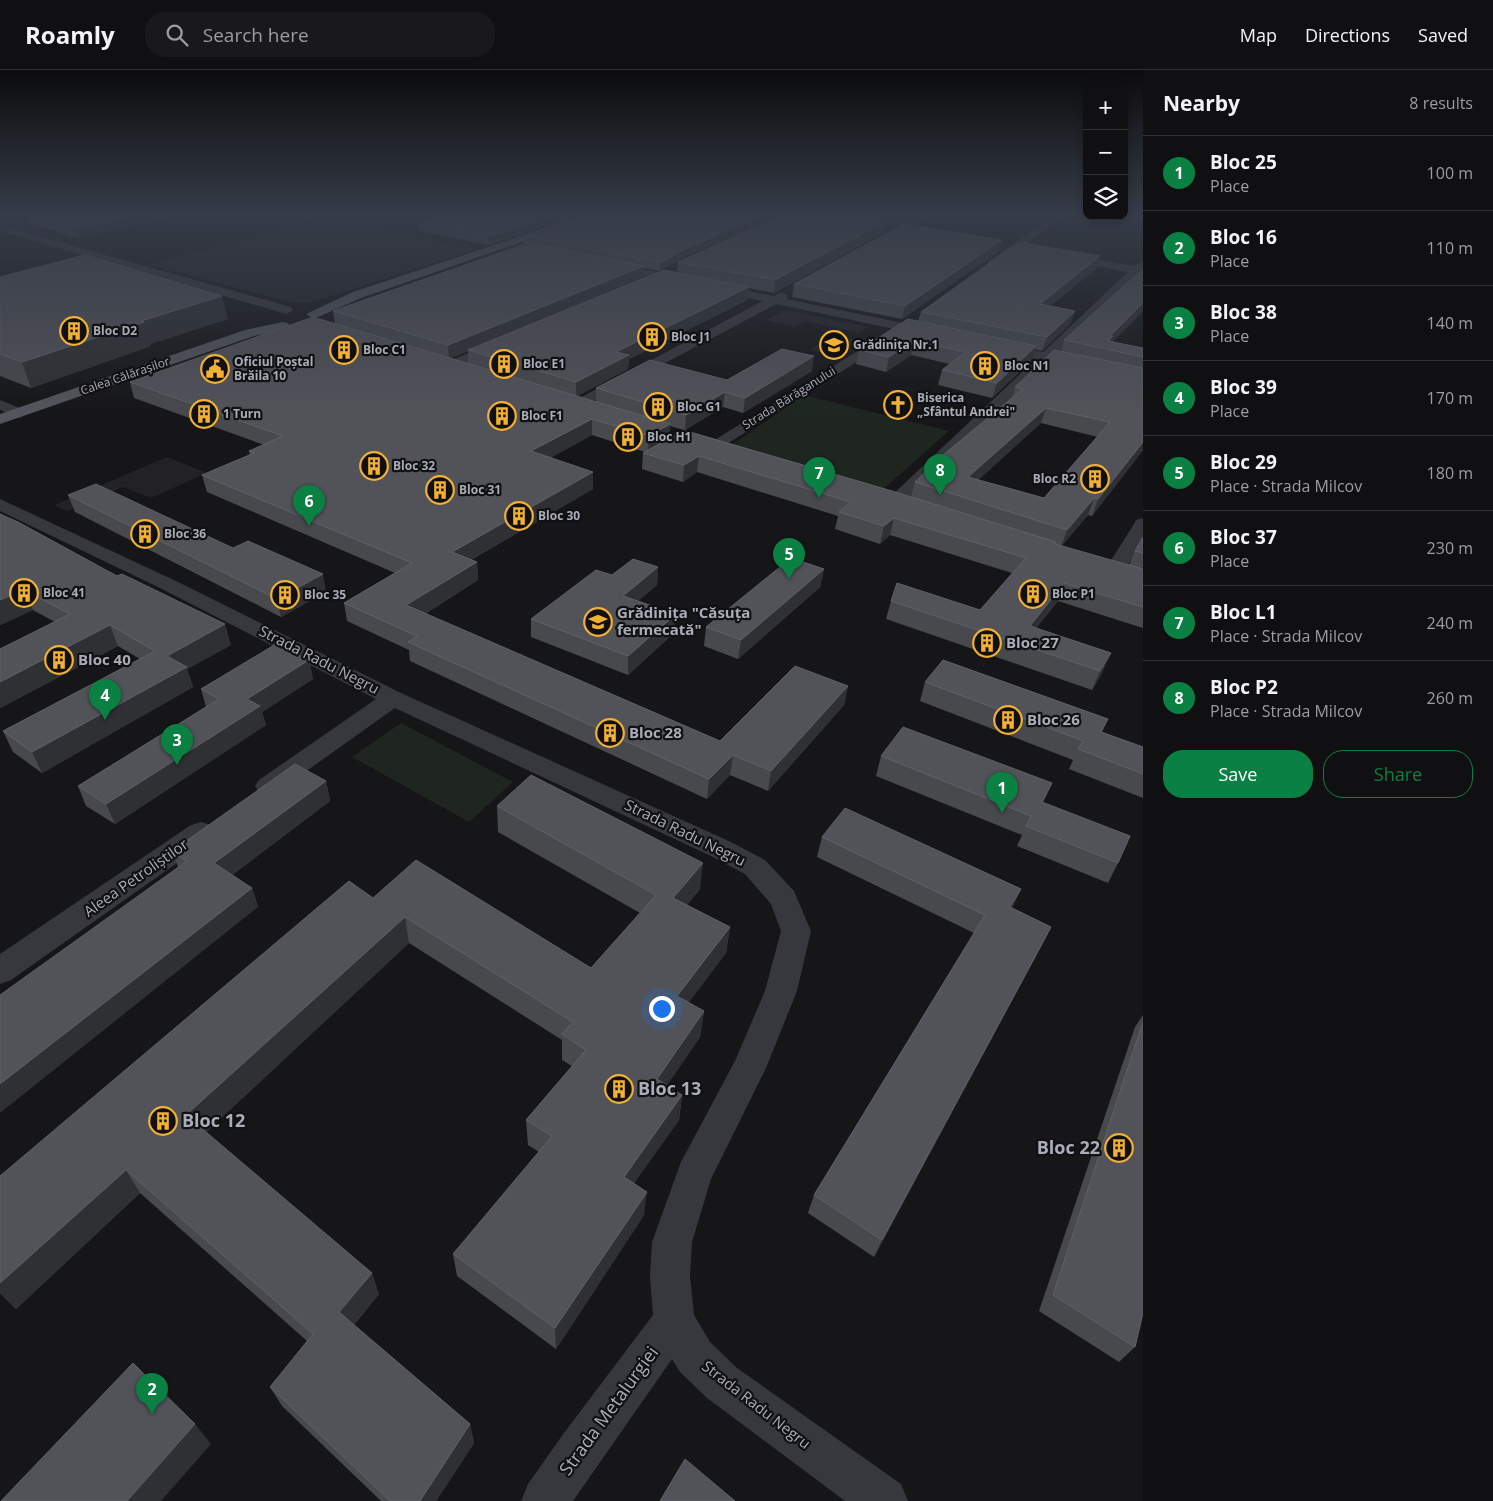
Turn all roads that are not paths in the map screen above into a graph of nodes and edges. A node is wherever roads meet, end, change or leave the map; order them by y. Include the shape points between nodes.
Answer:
1 (181, 280) edge
2 (402, 280) edge
3 (652, 280) edge
4 (681, 280) edge
5 (1128, 280) edge
6 (644, 283) edge
7 (792, 290) edge
8 (776, 299) junction
9 (286, 310) junction
10 (919, 316) edge
11 (311, 320) junction
12 (263, 321) junction
13 (283, 326) junction
14 (903, 326) junction
15 (250, 333) junction
16 (941, 335) edge
17 (513, 338) edge
18 (988, 345) edge
19 (1044, 357) junction
20 (433, 359) edge
21 (451, 365) junction
22 (478, 373) edge
23 (1143, 378) edge
24 (559, 399) edge
25 (0, 405) edge
26 (577, 405) junction
27 (20, 412) junction
28 (604, 413) edge
29 (0, 419) edge
30 (731, 452) edge
31 (877, 496) edge
32 (895, 502) junction
33 (911, 507) edge
34 (4, 509) edge
35 (1143, 524) edge
36 (1094, 567) edge
37 (393, 698) junction
38 (246, 801) edge
39 (222, 818) edge
40 (0, 971) edge
41 (674, 1321) junction
42 (545, 1501) edge
43 (884, 1501) edge

1 - 9 street
2 - 11 main road via 357,295
3 - 6 street
4 - 8 street
5 - 19 street
7 - 8 street
8 - 14 street
8 - 26 street
9 - 11 main road via 303,310
9 - 12 main road, Calea Călărașilor via 268,314
10 - 14 street, Strada Bărăganului
11 - 13 main road
12 - 13 main road
12 - 15 main road, Calea Călărașilor
13 - 15 main road, Calea Călărașilor
14 - 16 street
14 - 30 street, Strada Bărăganului via 706,444
15 - 27 main road, Calea Călărașilor
17 - 21 street
18 - 19 street
19 - 23 street
19 - 32 street
20 - 21 street
21 - 22 street
24 - 26 street
25 - 27 street
26 - 28 street
27 - 29 main road, Calea Călărașilor
31 - 32 street
32 - 33 street
34 - 37 street, Strada Radu Negru via 169,585
35 - 36 street via 1120,575
37 - 38 street
37 - 41 street, Strada Radu Negru via 721,849 755,867 784,899 796,931 781,991 749,1068 694,1175 672,1242 670,1276
39 - 40 street, Aleea Petroliștilor
41 - 42 street, Strada Metalurgiei
41 - 43 street, Strada Radu Negru via 695,1357 722,1383

